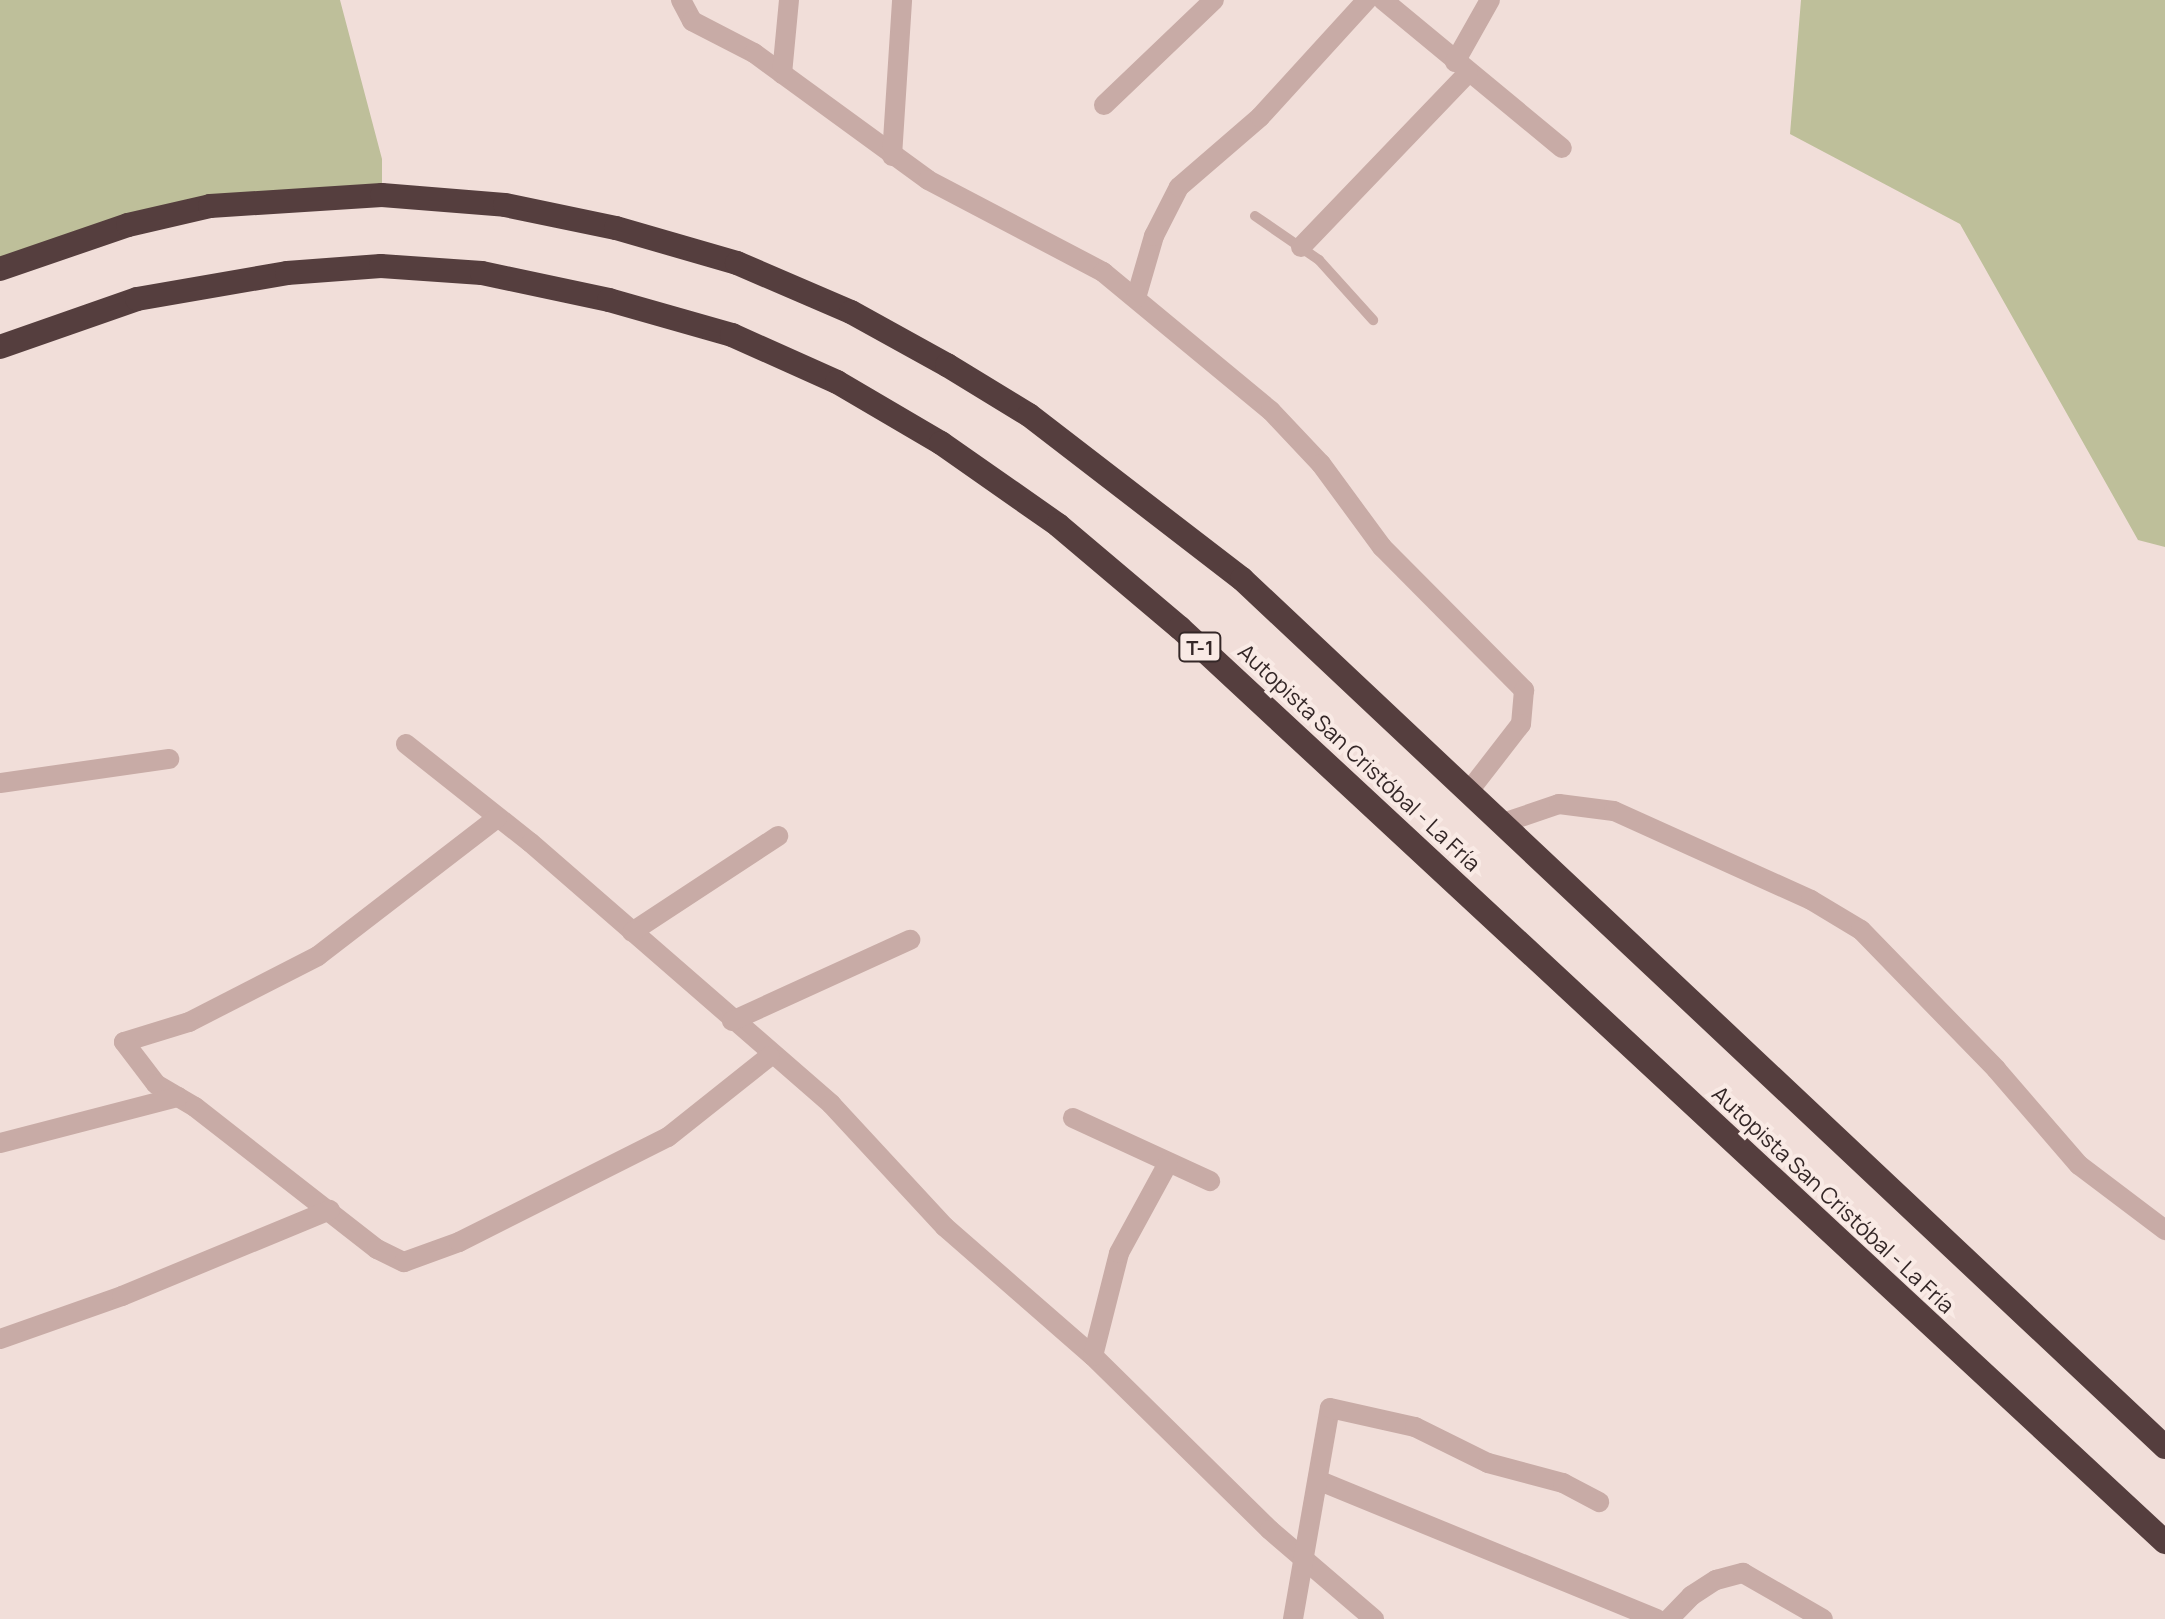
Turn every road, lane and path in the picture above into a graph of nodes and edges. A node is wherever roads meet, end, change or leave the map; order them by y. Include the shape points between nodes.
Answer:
1 (681, 0) edge
2 (789, 0) edge
3 (902, 0) edge
4 (1214, 0) edge
5 (1490, 0) edge
6 (1381, 1) edge
7 (1461, 68) junction
8 (782, 74) junction
9 (1104, 105) dead end
10 (1562, 148) dead end
11 (892, 156) junction
12 (1255, 216) dead end
13 (1301, 247) junction
14 (0, 269) edge
15 (1136, 298) junction
16 (1373, 320) dead end
17 (0, 347) edge
18 (406, 744) dead end
19 (169, 759) dead end
20 (0, 783) edge
21 (1469, 791) junction
22 (497, 818) junction
23 (1503, 823) junction
24 (778, 836) dead end
25 (632, 932) junction
26 (910, 940) dead end
27 (732, 1021) junction
28 (770, 1056) junction
29 (178, 1097) junction
30 (1073, 1118) dead end
31 (0, 1143) edge
32 (1168, 1163) junction
33 (1210, 1181) dead end
34 (330, 1210) junction
35 (2165, 1230) edge
36 (0, 1339) edge
37 (1093, 1356) junction
38 (2165, 1447) edge
39 (1320, 1481) junction
40 (1599, 1502) dead end
41 (2165, 1542) edge
42 (1302, 1558) junction
43 (1293, 1619) edge
44 (1374, 1619) edge
45 (1657, 1619) edge
46 (1669, 1619) edge
47 (1823, 1619) edge

1 - 8 street via 692,21
2 - 8 street
3 - 11 street
4 - 9 street
5 - 7 street
6 - 7 street
6 - 15 street via 1179,187 1154,236
7 - 10 street
7 - 13 street
8 - 11 street
11 - 15 street via 961,200 1103,272
12 - 13 lane
13 - 16 lane
14 - 21 highway via 101,233 210,206 382,195 505,205 616,228 737,263 851,312 1029,415 1242,579
15 - 21 street via 1271,411 1321,464 1382,547 1524,690 1521,724
17 - 41 highway, Autopista San Cristóbal - La Fría / T-1 via 137,299 287,273 381,266 482,273 609,300 732,335 837,382 941,443 1045,515 1180,628
18 - 22 street
19 - 20 street
21 - 23 highway
22 - 25 street
22 - 29 street via 318,956 189,1022 124,1042 156,1084
23 - 35 street via 1559,804 1614,811 1811,900 1861,930 1996,1069 2079,1165
23 - 38 highway
24 - 25 street
25 - 27 street
26 - 27 street
27 - 28 street
28 - 34 street via 668,1137 429,1255 404,1262 377,1249
28 - 37 street via 831,1104 945,1227
29 - 31 street
29 - 34 street
30 - 32 street
32 - 33 street
32 - 37 street via 1119,1253
34 - 36 street via 122,1296
37 - 42 street
39 - 40 street via 1330,1408 1415,1427 1488,1463 1563,1483
39 - 42 street
39 - 45 street
42 - 43 street
42 - 44 street
46 - 47 street via 1716,1580 1743,1573

